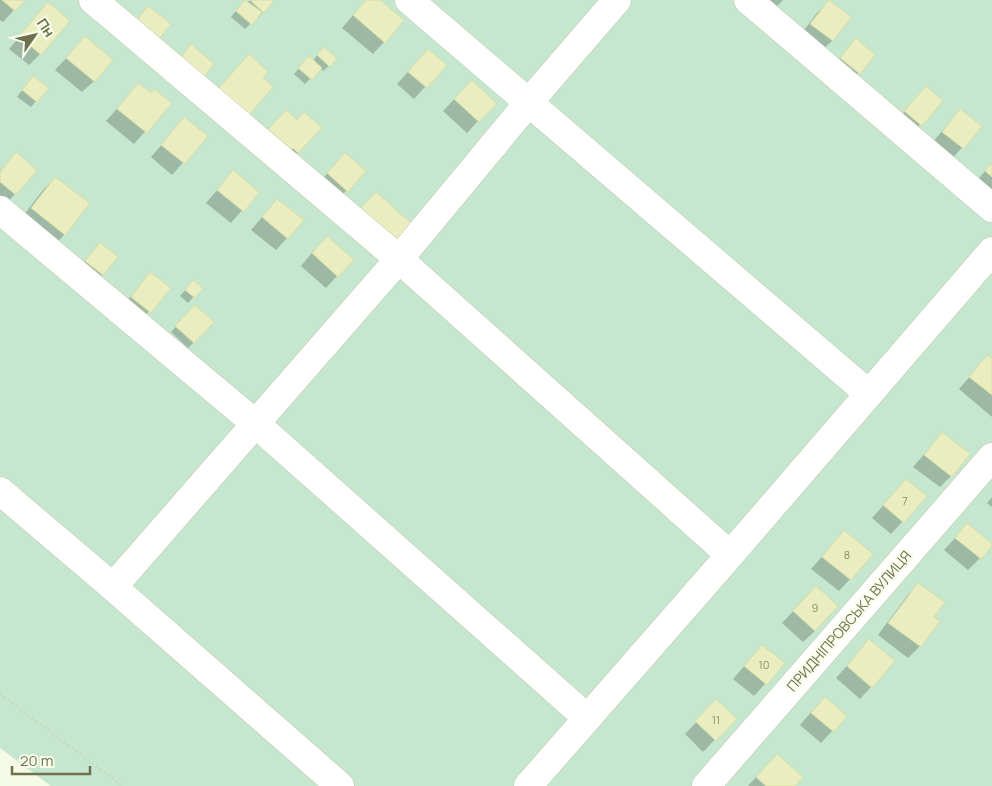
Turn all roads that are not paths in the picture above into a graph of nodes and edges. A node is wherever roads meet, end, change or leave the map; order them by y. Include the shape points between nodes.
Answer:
1 (93, 0) edge
2 (409, 0) edge
3 (617, 0) edge
4 (748, 0) edge
5 (528, 102) junction
6 (992, 208) edge
7 (0, 210) edge
8 (992, 251) edge
9 (399, 259) junction
10 (869, 394) junction
11 (256, 424) junction
12 (992, 457) edge
13 (0, 491) edge
14 (730, 555) junction
15 (113, 587) junction
16 (587, 718) junction
17 (340, 786) edge
18 (528, 786) edge
19 (706, 786) edge

1 - 9 lane
2 - 5 lane
3 - 5 lane
4 - 6 lane
5 - 9 lane
5 - 10 lane
7 - 11 lane
8 - 10 lane
9 - 11 lane
9 - 14 lane
10 - 14 lane
11 - 15 lane
11 - 16 lane
12 - 19 lane, ПРИДНІПРОВСЬКА ВУЛИЦЯ
13 - 15 lane
14 - 16 lane
15 - 17 lane
16 - 18 lane

